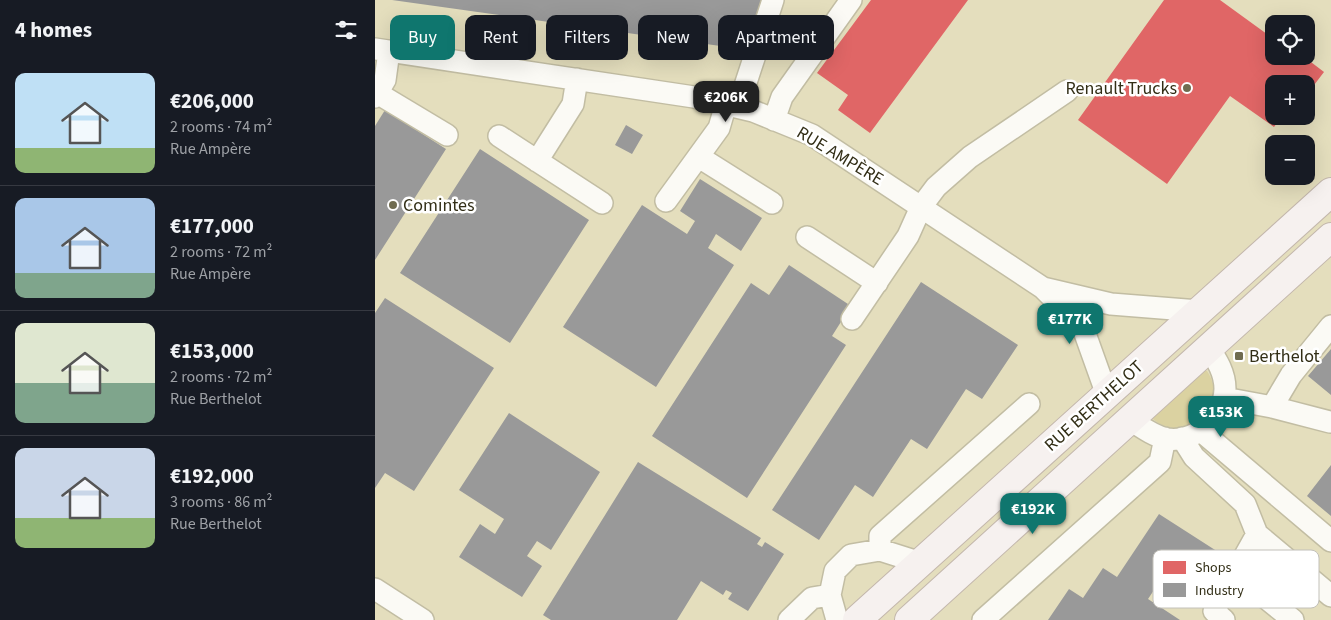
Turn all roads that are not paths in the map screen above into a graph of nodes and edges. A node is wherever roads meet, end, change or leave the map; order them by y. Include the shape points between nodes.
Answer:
1 (773, 0) edge
2 (851, 0) edge
3 (382, 50) edge
4 (577, 79) junction
5 (1067, 91) dead end
6 (376, 95) edge
7 (732, 106) junction
8 (774, 120) junction
9 (447, 134) dead end
10 (499, 136) dead end
11 (699, 157) junction
12 (537, 161) junction
13 (1331, 192) edge
14 (666, 201) dead end
15 (602, 203) dead end
16 (772, 203) dead end
17 (921, 207) junction
18 (807, 237) dead end
19 (1331, 237) edge
20 (877, 283) junction
21 (1043, 288) junction
22 (1199, 311) junction
23 (853, 319) dead end
24 (1331, 326) edge
25 (1208, 347) junction
26 (1107, 395) junction
27 (1224, 398) junction
28 (1029, 404) dead end
29 (1272, 408) junction
30 (1129, 419) junction
31 (1331, 422) edge
32 (1201, 431) junction
33 (1173, 438) junction
34 (1257, 534) junction
35 (1331, 541) edge
36 (880, 550) junction
37 (1248, 550) edge
38 (1276, 550) edge
39 (921, 562) junction
40 (1319, 586) edge
41 (375, 589) edge
42 (831, 595) junction
43 (1331, 596) edge
44 (1216, 608) edge
45 (1278, 608) edge
46 (423, 620) edge
47 (789, 620) edge
48 (837, 620) edge
49 (857, 620) edge
50 (909, 620) edge
51 (983, 620) edge
52 (1225, 620) edge
53 (1293, 620) edge

1 - 7 street
2 - 8 street via 782,97
3 - 4 street, RUE AMPÈRE
3 - 6 street via 385,80
4 - 7 street, RUE AMPÈRE via 694,96
4 - 12 street via 573,104
5 - 17 street via 970,157 936,187
6 - 9 street
7 - 8 street, RUE AMPÈRE
7 - 11 street
8 - 17 street, RUE AMPÈRE via 811,136
10 - 12 street
11 - 14 street
11 - 16 street
12 - 15 street
13 - 22 main road, RUE BERTHELOT
17 - 20 street via 908,236
17 - 21 street, RUE AMPÈRE
18 - 20 street
19 - 25 main road, RUE BERTHELOT
20 - 23 street
21 - 22 street, RUE AMPÈRE via 1111,304
21 - 26 street, RUE AMPÈRE via 1083,328
22 - 26 main road, RUE BERTHELOT
24 - 29 street via 1291,374
25 - 27 street via 1220,365
25 - 30 main road, RUE BERTHELOT
26 - 39 main road, RUE BERTHELOT
27 - 29 street
27 - 32 street via 1212,422
28 - 36 street via 880,536
29 - 31 street
30 - 33 street via 1152,433
30 - 50 main road, RUE BERTHELOT
32 - 33 street
32 - 35 street
33 - 34 street via 1245,504
33 - 51 street via 1160,462
34 - 37 street
34 - 38 street
36 - 39 street
36 - 42 street via 851,555 835,571
39 - 49 main road, RUE BERTHELOT
40 - 43 street
41 - 46 street
42 - 47 street via 813,598
42 - 48 street
44 - 52 street via 1214,611
45 - 53 street

